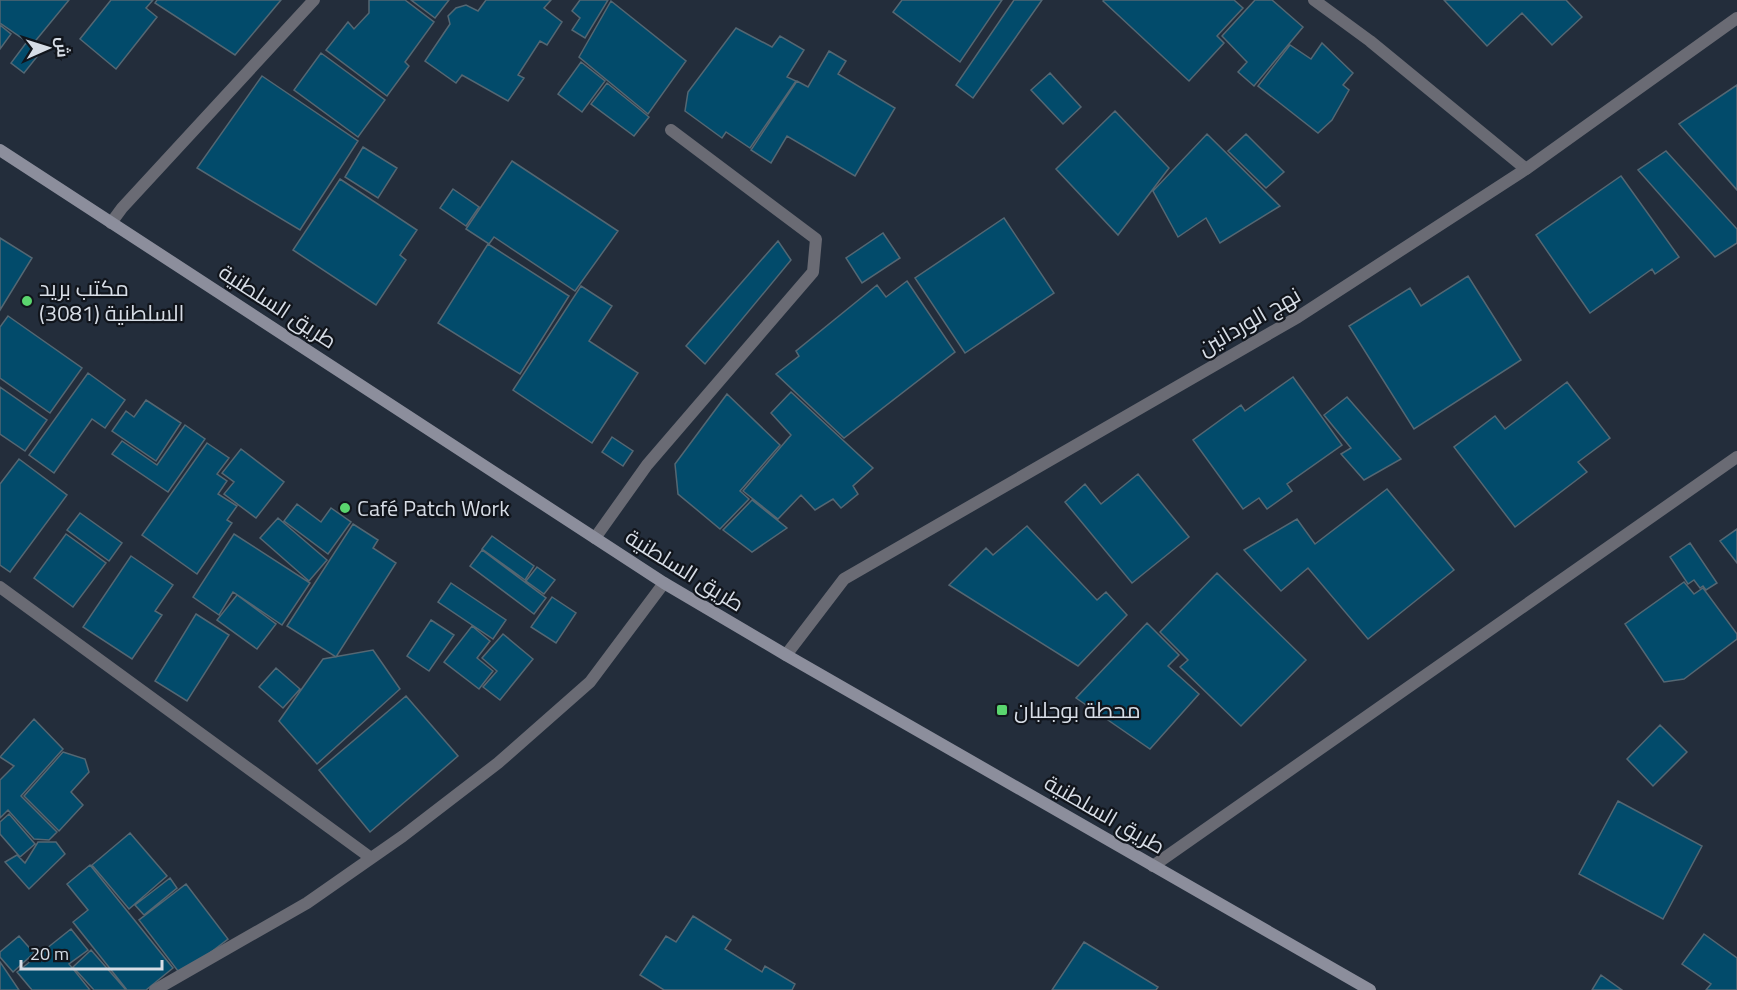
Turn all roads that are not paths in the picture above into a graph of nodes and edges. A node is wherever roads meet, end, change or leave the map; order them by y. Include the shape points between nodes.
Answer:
1 (314, 0) edge
2 (1314, 0) edge
3 (1737, 18) edge
4 (671, 130) dead end
5 (0, 150) edge
6 (1526, 169) junction
7 (111, 223) junction
8 (1737, 457) edge
9 (595, 538) junction
10 (664, 583) junction
11 (0, 587) edge
12 (786, 655) junction
13 (371, 858) junction
14 (1153, 866) junction
15 (155, 990) edge
16 (1370, 990) edge

1 - 7 street
2 - 6 street
3 - 6 street, نهج الوردانين
4 - 9 street via 816,239 813,272 647,465
5 - 7 main road, طريق السلطنية
6 - 12 street, نهج الوردانين via 1298,317 844,579
7 - 9 main road, طريق السلطنية
8 - 14 street
9 - 10 main road, طريق السلطنية
10 - 12 main road, طريق السلطنية
10 - 13 street via 591,682 498,763
11 - 13 street
12 - 14 main road, طريق السلطنية
13 - 15 street via 307,903
14 - 16 main road, طريق السلطنية

